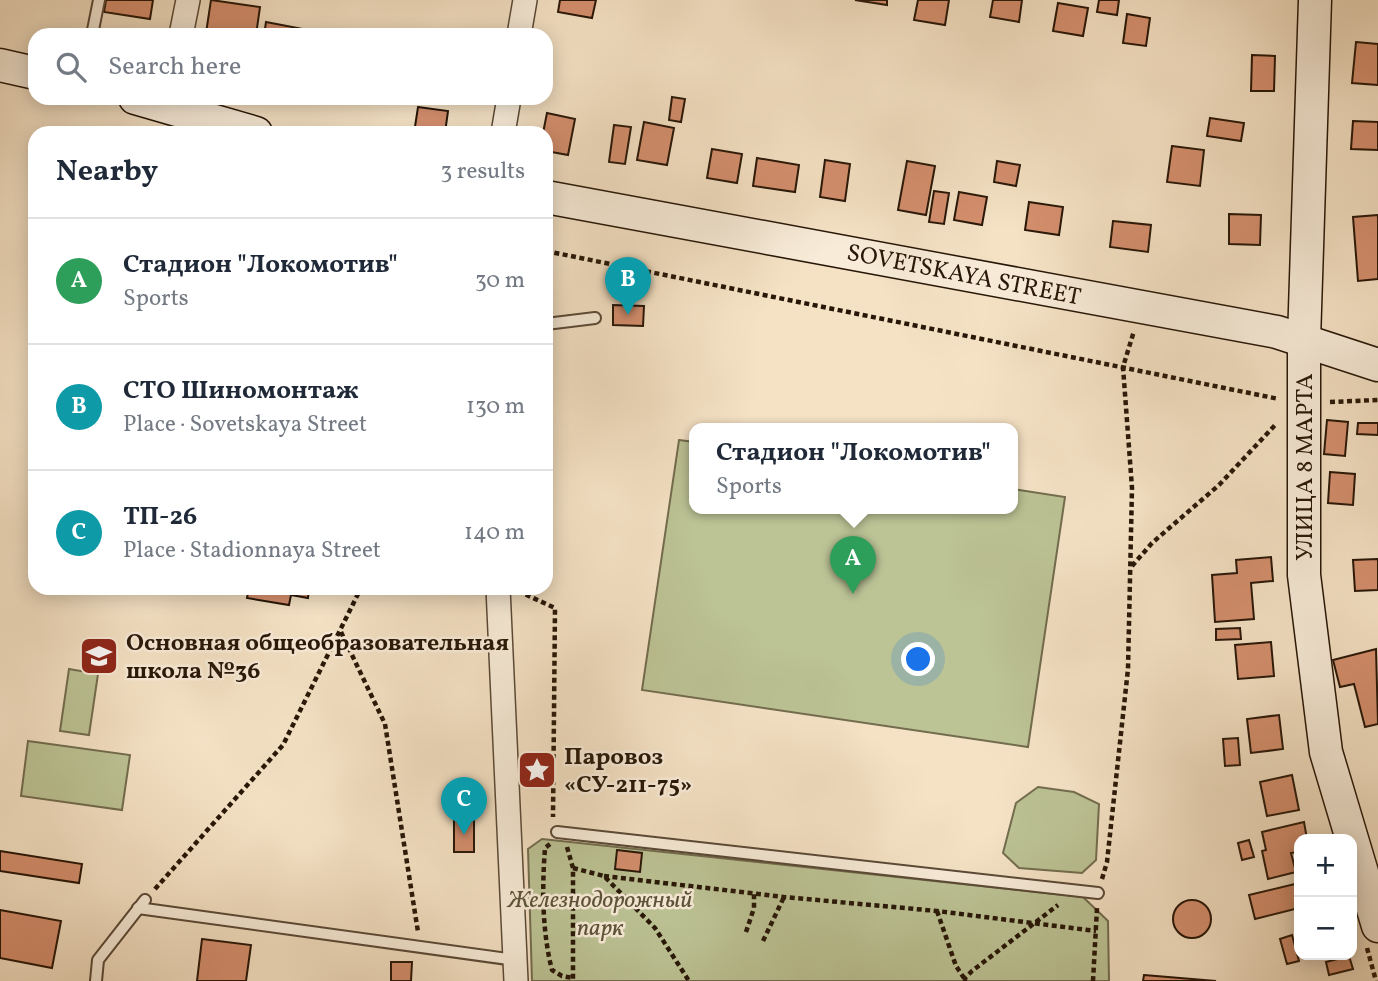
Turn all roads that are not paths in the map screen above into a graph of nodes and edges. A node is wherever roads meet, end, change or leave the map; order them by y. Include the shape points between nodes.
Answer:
1 (99, 0) edge
2 (188, 0) edge
3 (525, 0) edge
4 (1315, 0) edge
5 (93, 28) edge
6 (182, 28) edge
7 (520, 28) edge
8 (0, 65) edge
9 (28, 71) edge
10 (170, 105) edge
11 (508, 105) edge
12 (235, 126) edge
13 (504, 126) edge
14 (553, 198) edge
15 (595, 318) dead end
16 (553, 323) edge
17 (1304, 340) junction
18 (1378, 365) edge
19 (498, 595) edge
20 (557, 832) road end
21 (1098, 893) road end
22 (1378, 926) edge
23 (516, 971) edge
24 (96, 981) edge

1 - 5 lane
2 - 6 street
3 - 7 street
4 - 17 street, УЛИЦА 8 МАРТА
8 - 9 street
10 - 12 street
11 - 13 street
14 - 17 street, SOVETSKAYA STREET
15 - 16 lane
17 - 18 street, SOVETSKAYA STREET
17 - 22 street, УЛИЦА 8 МАРТА via 1304,575 1326,752
19 - 23 street
20 - 21 lane
23 - 24 lane via 420,947 141,904 97,960

